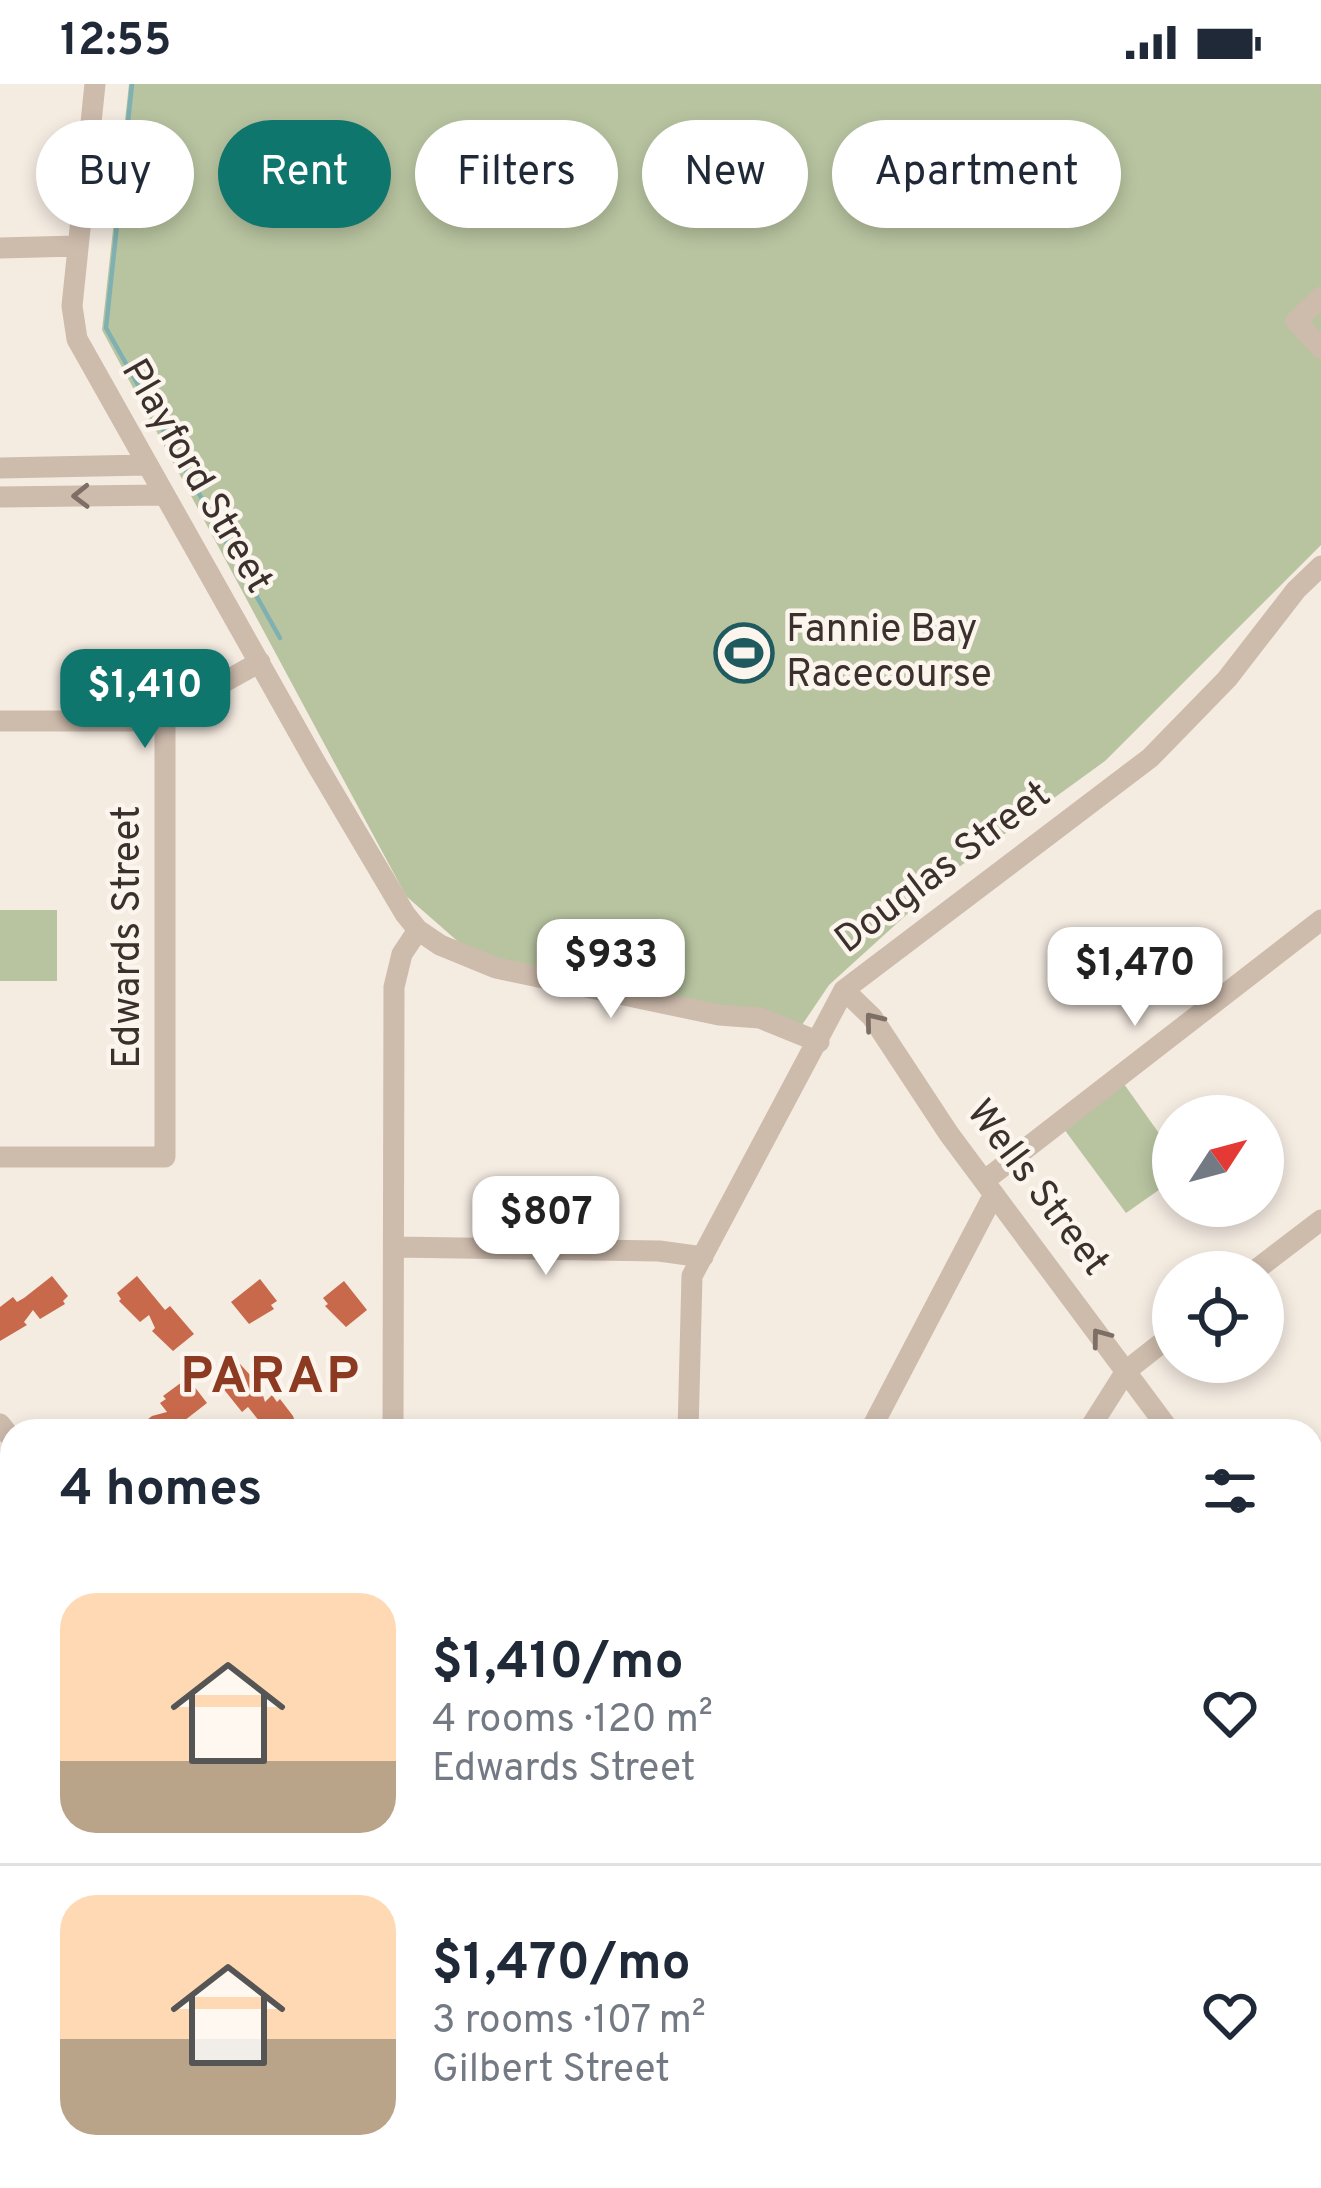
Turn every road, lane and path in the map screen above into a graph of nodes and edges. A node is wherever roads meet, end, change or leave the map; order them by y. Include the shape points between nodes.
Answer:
1 (95, 84) edge
2 (77, 246) junction
3 (0, 248) edge
4 (1321, 297) edge
5 (1321, 348) edge
6 (146, 466) junction
7 (0, 468) edge
8 (163, 495) junction
9 (0, 497) edge
10 (1321, 566) edge
11 (260, 662) junction
12 (164, 717) junction
13 (0, 721) edge
14 (1321, 920) edge
15 (418, 929) junction
16 (844, 990) junction
17 (819, 1042) junction
18 (0, 1157) edge
19 (989, 1188) junction
20 (1321, 1220) edge
21 (394, 1247) junction
22 (1280, 1251) edge
23 (703, 1258) junction
24 (1152, 1351) edge
25 (1126, 1371) junction
26 (393, 1419) edge
27 (688, 1419) edge
28 (876, 1419) edge
29 (1096, 1419) edge
30 (1161, 1419) edge

1 - 2 street, Playford Street
2 - 3 street
2 - 6 street, Playford Street via 77,339
4 - 5 street via 1296,321
6 - 7 street
6 - 8 street, Playford Street
8 -> 9 street
8 - 11 street, Playford Street
10 - 16 street, Douglas Street via 1150,758
11 - 12 street
11 - 15 street, Playford Street via 377,872
12 - 13 street
12 - 18 street, Edwards Street via 165,1157
14 - 19 street
15 - 17 street via 496,968 760,1018
15 - 21 street via 401,954 394,987
16 - 17 street, Douglas Street
19 -> 16 street, Wells Street via 891,1043
17 - 23 street, Douglas Street
25 -> 19 street, Wells Street
19 - 28 street
20 - 22 street
21 - 23 street
21 - 26 street
23 - 27 street, Douglas Street via 690,1285
24 - 25 street
25 - 29 street
25 - 30 street, Wells Street

